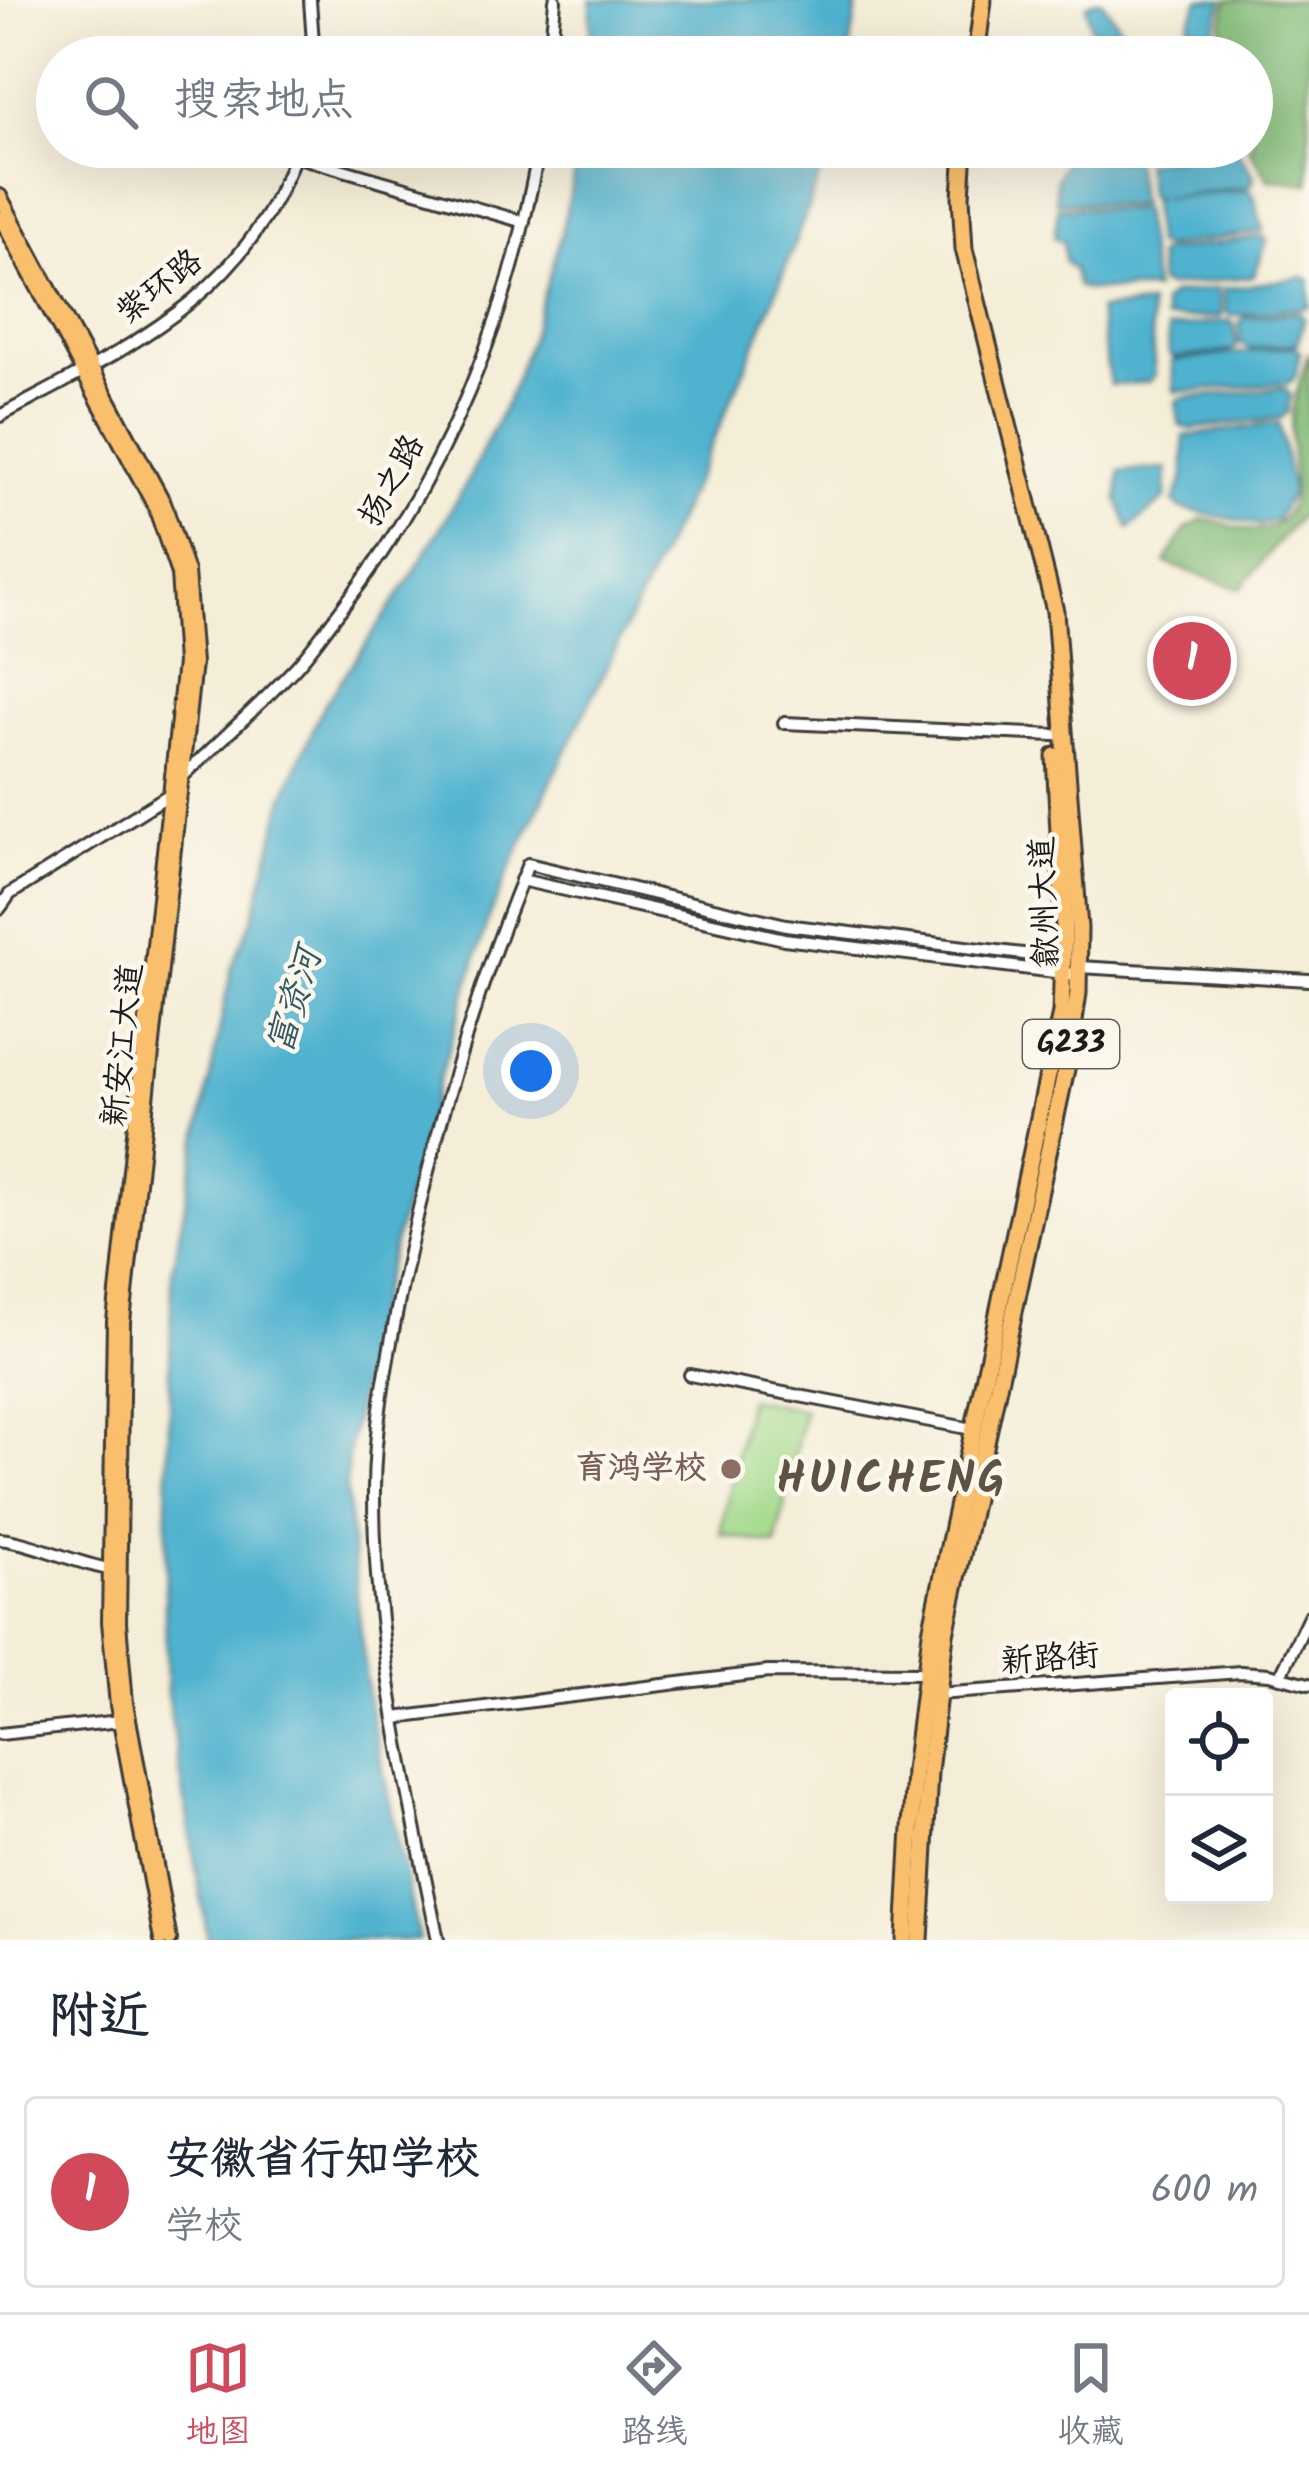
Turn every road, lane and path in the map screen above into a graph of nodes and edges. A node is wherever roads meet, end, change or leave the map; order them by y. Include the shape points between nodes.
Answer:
1 (310, 0) edge
2 (555, 0) edge
3 (973, 0) edge
4 (983, 0) edge
5 (313, 36) edge
6 (552, 36) edge
7 (968, 36) edge
8 (979, 36) edge
9 (289, 168) edge
10 (351, 168) edge
11 (535, 168) edge
12 (952, 168) edge
13 (963, 168) edge
14 (0, 196) edge
15 (0, 217) edge
16 (524, 222) junction
17 (87, 369) junction
18 (0, 416) edge
19 (784, 723) dead end
20 (1054, 735) junction
21 (182, 778) junction
22 (170, 794) junction
23 (521, 880) junction
24 (0, 908) edge
25 (1073, 967) junction
26 (1309, 980) edge
27 (690, 1375) dead end
28 (972, 1429) junction
29 (0, 1539) edge
30 (109, 1568) junction
31 (1309, 1616) edge
32 (925, 1673) junction
33 (1280, 1677) junction
34 (1309, 1684) edge
35 (937, 1694) junction
36 (394, 1718) junction
37 (120, 1721) junction
38 (0, 1734) edge
39 (160, 1940) edge
40 (170, 1940) edge
41 (438, 1940) edge
42 (905, 1940) edge
43 (920, 1940) edge

1 - 5 street
2 - 6 street
3 - 7 highway
4 - 8 highway
9 - 17 street, 紫环路 via 267,218 213,286 165,325
10 - 16 street
11 - 16 street, 扬之路
12 - 20 highway, 歙州大道 / G233 via 954,251 1040,587
13 - 25 highway, 歙州大道 / G233 via 970,282 1055,611 1073,819
14 - 17 main road, 新安江大道
15 - 17 main road, 新安江大道
16 - 21 street, 扬之路 via 484,357 403,524 296,667
17 - 18 street, 紫环路
17 - 21 main road, 新安江大道 via 164,503 187,572 194,663
17 - 22 main road, 新安江大道 via 178,574 184,663
19 - 20 street
20 - 25 highway, 歙州大道 / G233
21 - 40 main road, 新安江大道 via 120,1390 121,1667
22 - 24 street via 10,894
22 - 30 main road, 新安江大道 via 114,1321
23 - 25 street via 784,939
23 - 25 street via 528,864 786,925
23 - 36 street via 436,1138 379,1423 375,1536
25 - 26 street
25 - 28 highway, 歙州大道 / G233
25 - 35 highway, 歙州大道 / G233 via 1069,1055 960,1553
27 - 28 street
28 - 32 highway, 歙州大道 / G233
29 - 30 street
30 - 37 main road, 新安江大道
31 - 33 street
32 - 36 street via 768,1672
32 - 42 highway, 歙州大道 / G233
33 - 34 street, 新路街
33 - 35 street, 新路街 via 1241,1672
35 - 43 highway, 歙州大道 / G233
36 - 41 street
37 - 38 street
37 - 39 main road, 新安江大道

